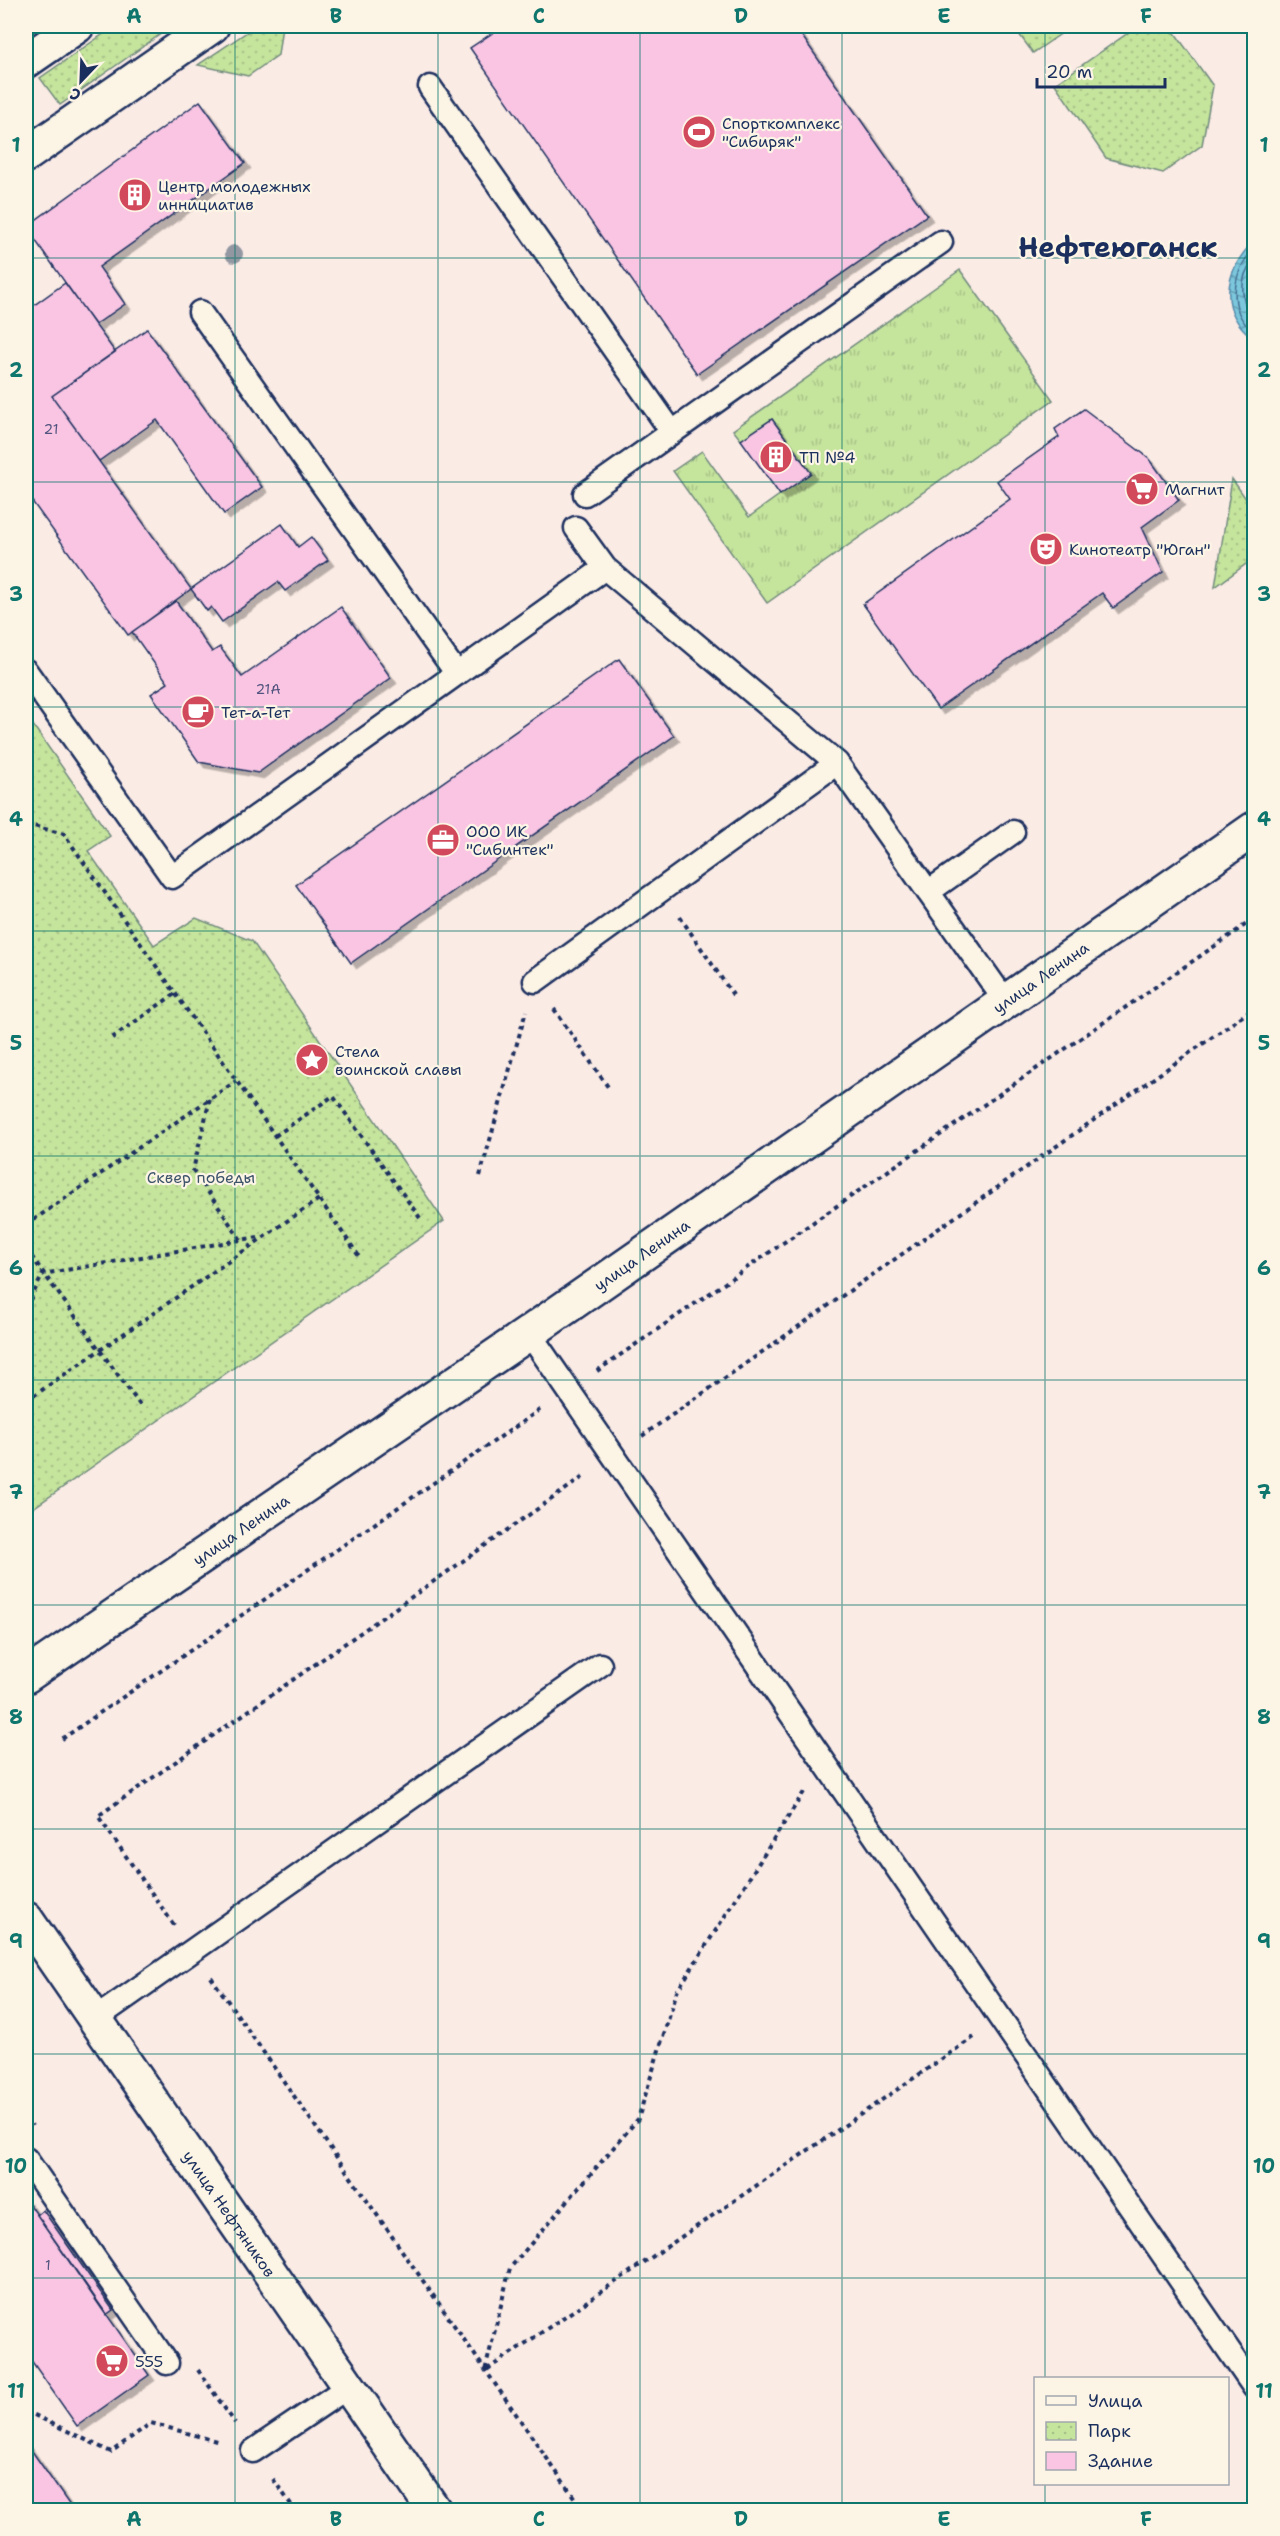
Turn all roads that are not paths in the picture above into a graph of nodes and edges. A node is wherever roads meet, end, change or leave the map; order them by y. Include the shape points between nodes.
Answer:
1 (76, 26) edge
2 (212, 26) edge
3 (26, 61) edge
4 (430, 87) dead end
5 (26, 155) edge
6 (941, 242) dead end
7 (200, 312) dead end
8 (672, 432) junction
9 (585, 494) dead end
10 (576, 528) dead end
11 (605, 568) junction
12 (26, 671) edge
13 (457, 674) junction
14 (837, 763) junction
15 (1254, 828) edge
16 (1013, 832) dead end
17 (928, 892) junction
18 (535, 981) road end
19 (1006, 1002) junction
20 (529, 1333) junction
21 (600, 1665) dead end
22 (26, 1676) edge
23 (29, 1931) edge
24 (95, 2019) junction
25 (26, 2159) edge
26 (167, 2363) dead end
27 (348, 2387) junction
28 (1254, 2387) edge
29 (254, 2451) road end
30 (434, 2511) edge

1 - 3 main road
2 - 5 main road
4 - 8 lane
6 - 8 lane
7 - 13 lane
8 - 9 lane
10 - 11 lane
11 - 13 lane
11 - 14 lane
12 - 13 lane via 172,877
14 - 17 lane
14 - 18 lane
15 - 19 main road, улица Ленина
16 - 17 lane
17 - 19 lane
19 - 20 main road, улица Ленина
20 - 22 main road, улица Ленина
20 - 28 lane
21 - 24 lane
23 - 24 main road, улица Нефтяников
24 - 27 main road, улица Нефтяников
25 - 26 lane
27 - 29 lane
27 - 30 main road, улица Нефтяников

